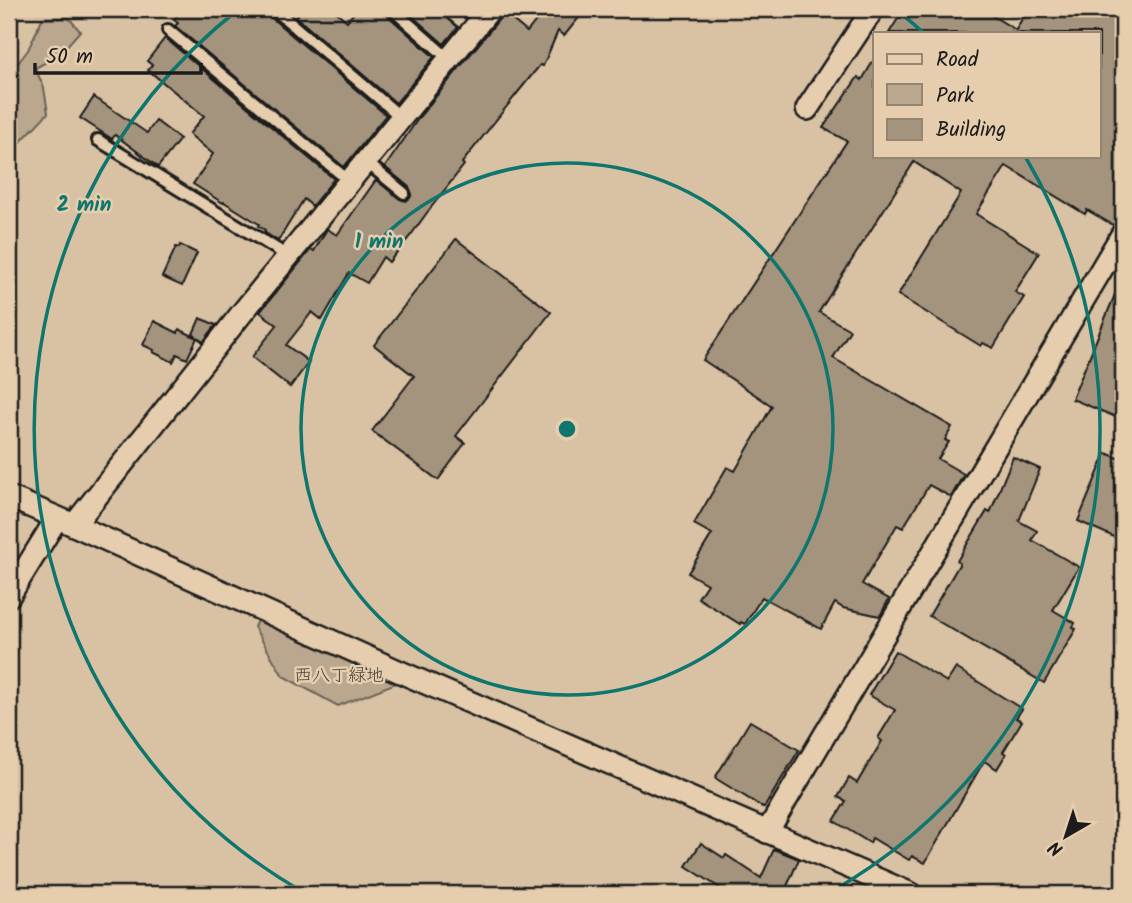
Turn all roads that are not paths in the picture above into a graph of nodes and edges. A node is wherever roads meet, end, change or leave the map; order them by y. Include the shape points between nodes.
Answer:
1 (274, 9) edge
2 (392, 9) edge
3 (490, 9) edge
4 (873, 9) edge
5 (167, 30) dead end
6 (450, 59) junction
7 (807, 109) dead end
8 (402, 118) junction
9 (98, 140) dead end
10 (365, 161) junction
11 (349, 181) junction
12 (404, 192) dead end
13 (1123, 233) edge
14 (288, 256) junction
15 (9, 498) edge
16 (66, 522) junction
17 (9, 596) edge
18 (767, 832) junction
19 (911, 894) edge

1 - 8 lane
2 - 6 lane
3 - 6 street
4 - 7 street
5 - 11 lane
6 - 8 street
8 - 10 street
9 - 14 lane
10 - 11 street
10 - 12 lane
11 - 14 street
13 - 18 street
14 - 16 street
15 - 16 street
16 - 17 street
16 - 18 street
18 - 19 street

